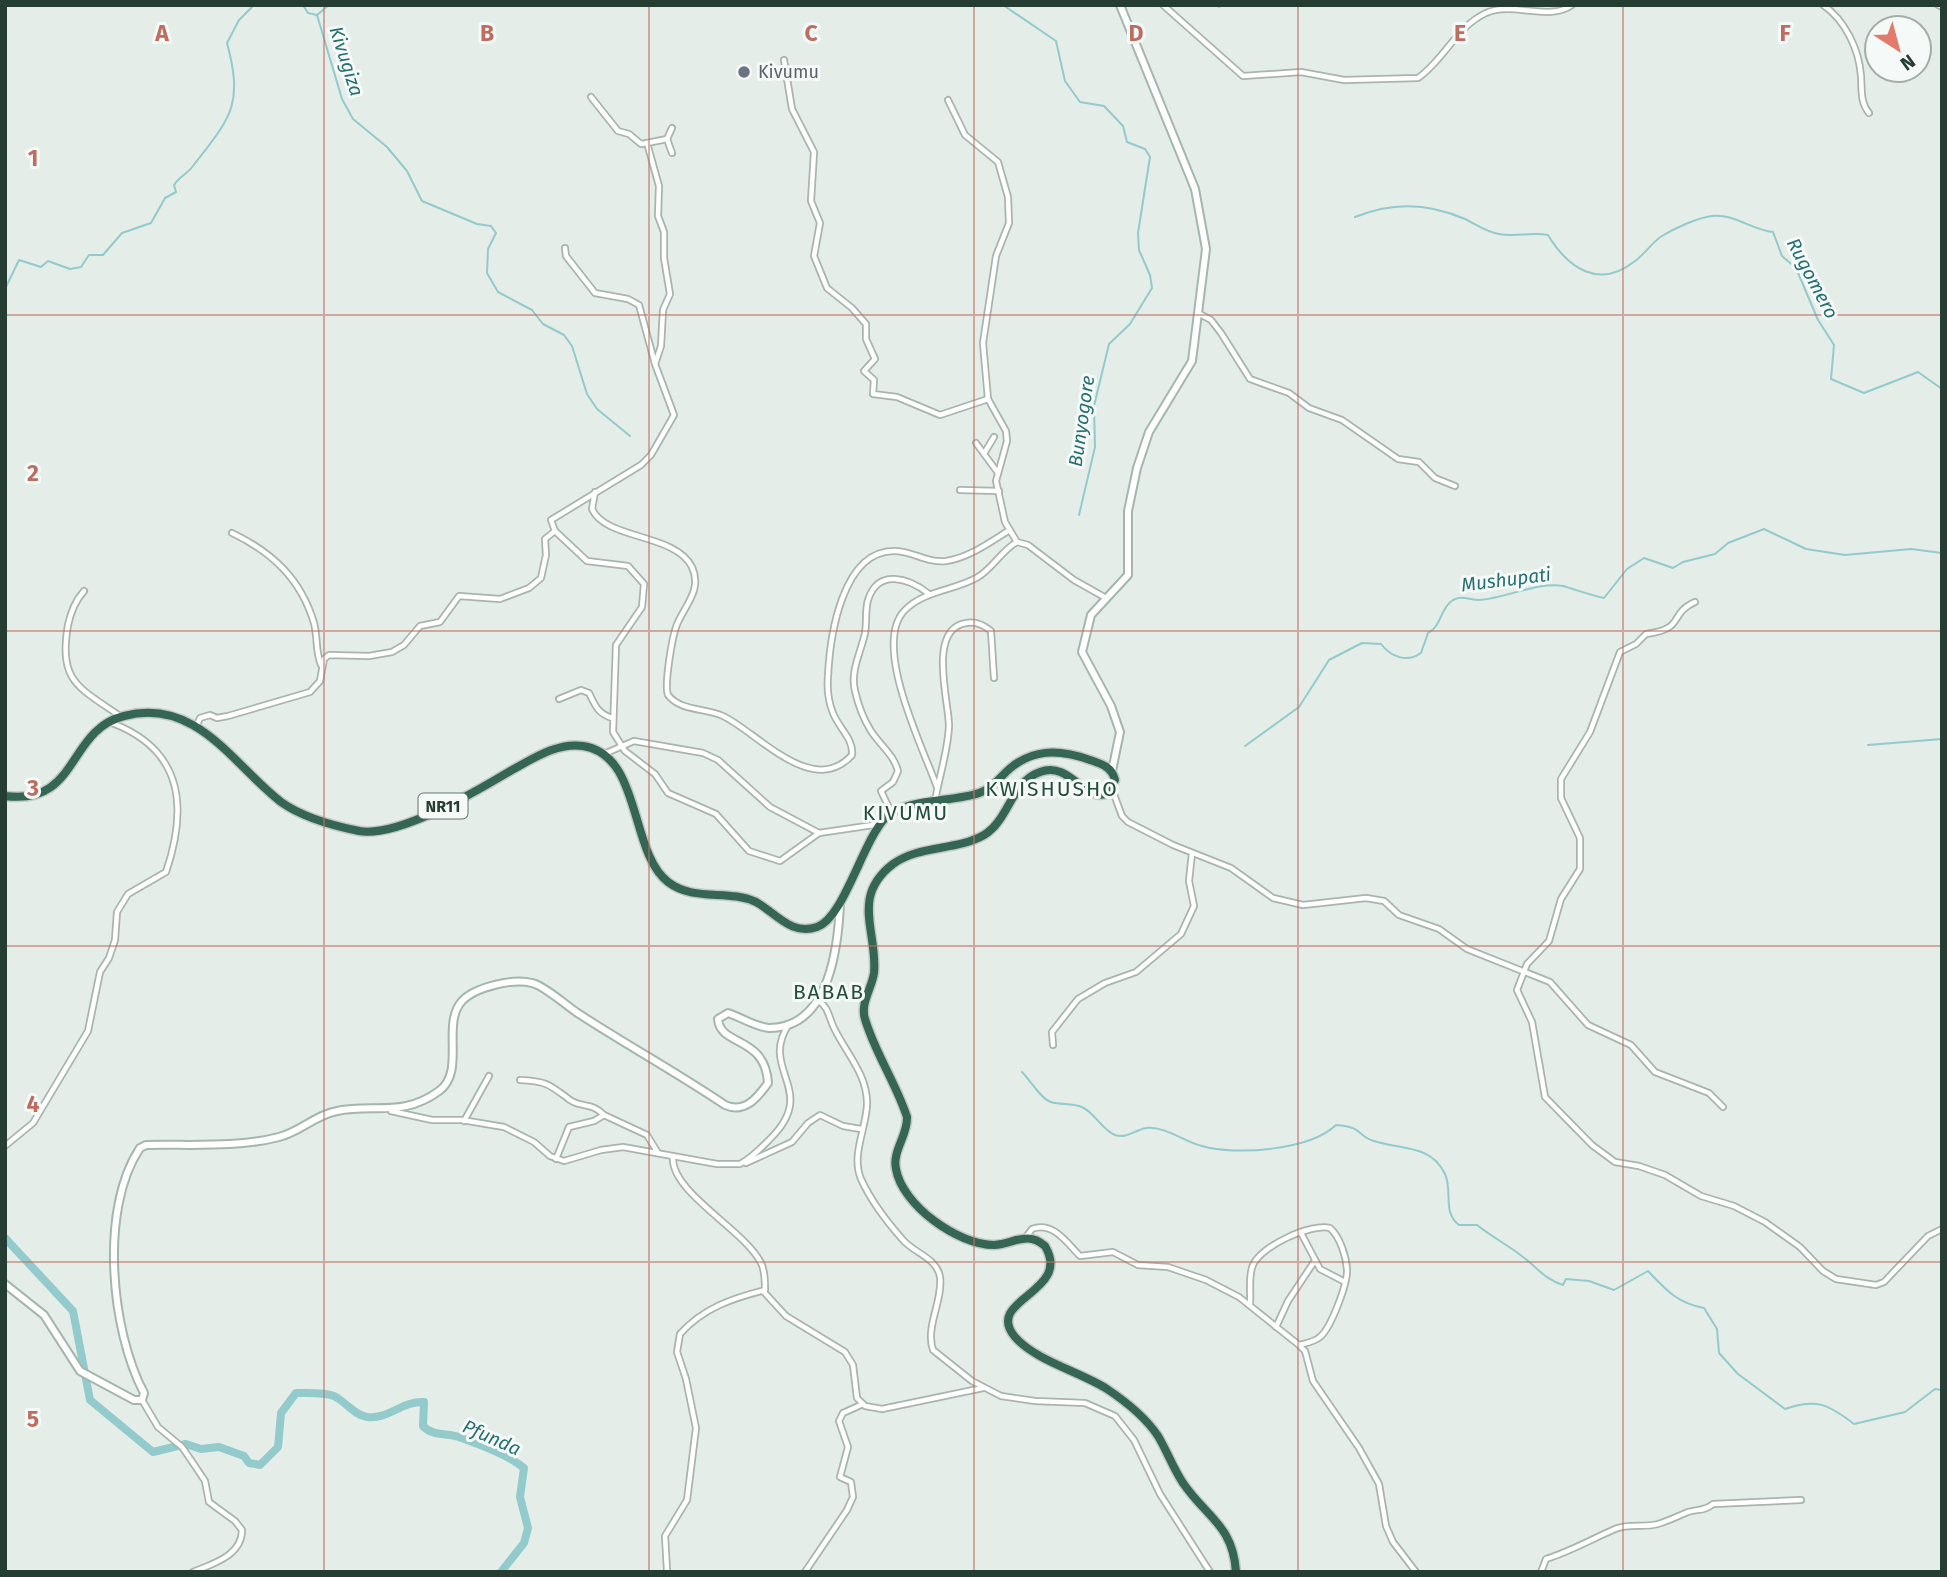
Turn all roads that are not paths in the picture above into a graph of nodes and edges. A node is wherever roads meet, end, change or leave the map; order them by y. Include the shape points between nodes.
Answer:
1 (1120, 5) edge
2 (1163, 5) edge
3 (1572, 5) edge
4 (1823, 5) edge
5 (784, 60) dead end
6 (591, 97) dead end
7 (948, 100) dead end
8 (1869, 113) dead end
9 (672, 128) dead end
10 (667, 139) junction
11 (647, 143) junction
12 (672, 153) dead end
13 (565, 248) dead end
14 (1197, 313) junction
15 (656, 364) junction
16 (988, 399) junction
17 (994, 437) dead end
18 (975, 443) dead end
19 (985, 452) junction
20 (998, 474) junction
21 (1455, 486) dead end
22 (960, 489) dead end
23 (999, 491) junction
24 (595, 492) junction
25 (555, 531) junction
26 (1008, 531) junction
27 (232, 533) dead end
28 (1017, 542) junction
29 (85, 591) dead end
30 (929, 594) junction
31 (1106, 598) junction
32 (1695, 602) dead end
33 (322, 666) junction
34 (994, 678) dead end
35 (559, 699) dead end
36 (121, 716) junction
37 (612, 719) junction
38 (108, 722) junction
39 (196, 727) junction
40 (622, 745) junction
41 (604, 754) junction
42 (1112, 771) junction
43 (937, 787) junction
44 (1112, 789) junction
45 (5, 796) edge
46 (935, 802) junction
47 (891, 812) junction
48 (881, 824) junction
49 (819, 833) junction
50 (1192, 853) junction
51 (840, 904) junction
52 (1523, 972) junction
53 (819, 1001) junction
54 (790, 1022) junction
55 (1053, 1045) dead end
56 (489, 1076) dead end
57 (520, 1080) dead end
58 (1723, 1107) dead end
59 (391, 1111) junction
60 (604, 1115) junction
61 (464, 1121) junction
62 (861, 1129) junction
63 (5, 1146) edge
64 (658, 1153) junction
65 (673, 1157) junction
66 (556, 1159) junction
67 (740, 1164) junction
68 (1942, 1229) edge
69 (1301, 1233) junction
70 (1025, 1237) junction
71 (1314, 1262) junction
72 (1345, 1282) junction
73 (5, 1284) edge
74 (762, 1291) junction
75 (1250, 1305) junction
76 (1276, 1327) junction
77 (1299, 1345) junction
78 (984, 1388) junction
79 (142, 1400) junction
80 (863, 1404) junction
81 (1801, 1500) dead end
82 (667, 1570) dead end
83 (193, 1572) edge
84 (805, 1572) edge
85 (1210, 1572) edge
86 (1236, 1572) edge
87 (1416, 1572) edge
88 (1541, 1572) edge

1 - 14 main road via 1195,189 1206,249
2 - 3 street via 1243,76 1301,72 1344,80 1418,78 1457,35 1486,13 1518,8 1560,12
4 - 8 street via 1848,32 1861,73 1863,104
5 - 16 street via 792,109 814,152 811,201 820,223 814,256 827,288 866,324 874,361 864,371 874,380 873,394 897,397 940,415
6 - 11 street via 618,131
7 - 16 street via 965,135 998,162 1008,197 1009,223 996,256 984,328
9 - 10 street
10 - 11 street
10 - 12 street
11 - 15 street via 659,186 658,216 670,294 663,310
13 - 15 street via 566,256 595,293 628,299 639,306
14 - 21 street via 1210,320 1250,379 1342,420 1398,459 1419,462 1435,478
14 - 31 main road via 1192,361 1149,432 1137,468 1128,511 1128,575
15 - 24 street via 674,411 671,422 641,465
16 - 20 street via 1002,422 1007,442
17 - 19 street
18 - 19 street
19 - 20 street
20 - 23 street
22 - 23 street
23 - 26 street
24 - 25 street via 553,518 550,523
24 - 26 street via 593,509 601,521 653,541 692,567 695,589 676,627 665,678 668,695 677,704 722,716 779,755 810,768 832,766 852,755 852,746 833,714 827,679 837,614 861,564 888,551 924,561 958,559
25 - 33 street via 545,539 541,578 529,588 500,599 459,596 442,620 421,626 399,648 377,655 329,655
25 - 37 street via 587,561 628,566 644,584 642,607 616,645
26 - 28 street
27 - 33 street via 256,542 274,557 304,596
28 - 30 street via 980,576
28 - 31 street
29 - 36 street via 73,607 64,639 66,669 89,696
30 - 43 street via 900,617 892,649
30 - 47 street via 900,578 884,580 876,587 868,601 856,662 854,688 862,712 898,771 881,791
31 - 42 main road via 1091,615 1082,652 1120,732
32 - 52 street via 1669,629 1646,634 1617,656 1590,732 1560,784 1561,798 1580,838 1580,869 1561,899 1549,941
33 - 39 street via 320,681 310,692 228,716 200,718
34 - 43 street via 991,631 972,623 955,628 942,659 949,729
35 - 37 street via 581,690 589,693 594,706
36 - 38 highway, NR11
36 - 39 highway, NR11 via 151,714
37 - 40 street via 613,732
38 - 45 highway, NR11 via 91,736 64,777 50,789 32,796
38 - 63 street via 143,737 176,782 176,842 166,872 128,894 117,912 115,940 100,972 88,1031 33,1123
39 - 41 highway, NR11 via 222,744 293,809 369,832 402,827 559,747 582,746
40 - 41 street
40 - 49 street via 657,743 711,757 769,807
40 - 49 street via 655,774 668,793 712,811 749,851 764,858 780,861
41 - 51 highway via 617,770 654,863 669,883 693,893 754,901 800,929 821,926
42 - 44 highway
42 - 46 highway via 1071,754 1041,752 1018,761 981,793
43 - 46 street
44 - 50 street via 1125,820
44 - 70 highway via 1098,796 1065,774 1049,770 1036,774 1023,783 986,834 899,860 882,876 869,899 874,972 864,1016 907,1117 895,1160 898,1178 930,1219 949,1232 991,1245
46 - 47 highway
47 - 48 highway
48 - 49 street
48 - 51 highway via 856,865
50 - 52 street via 1231,868 1273,898 1312,905 1358,898 1384,901 1405,918 1439,929 1467,949
50 - 55 street via 1189,881 1194,906 1181,934 1129,976 1078,999 1052,1032
51 - 53 main road
52 - 58 street via 1556,986 1588,1025 1631,1045 1655,1072 1709,1093
52 - 68 street via 1517,990 1532,1022 1544,1094 1610,1160 1646,1168 1701,1196 1743,1210 1777,1230 1841,1281 1884,1282 1928,1236
53 - 54 main road
53 - 62 street via 865,1088 867,1106
54 - 59 main road via 769,1028 728,1013 720,1016 723,1030 761,1055 768,1078 753,1102 730,1108 536,984 507,983 469,996 459,1006 449,1077 443,1088
54 - 67 street via 779,1044 790,1088 790,1112 774,1135
56 - 61 street
57 - 60 street via 545,1082 570,1100 597,1107
59 - 61 street
59 - 79 main road via 334,1111 286,1135 258,1141 140,1148 121,1190 116,1294 119,1324 144,1393
60 - 64 street via 647,1135
60 - 66 street via 569,1127
61 - 66 street via 505,1126
62 - 67 street via 820,1115 781,1148
62 - 78 street via 859,1169 869,1195 902,1239 932,1263 940,1276 933,1350
64 - 65 street
64 - 66 street via 611,1148 564,1161
65 - 67 street
65 - 74 street via 674,1171 682,1183 760,1260 765,1281
69 - 71 street
69 - 72 street via 1324,1226 1334,1231 1347,1269
69 - 75 street via 1274,1244 1256,1260
70 - 75 street via 1032,1229 1044,1227 1061,1235 1080,1255 1114,1252 1144,1266 1168,1267 1215,1284
70 - 86 highway via 1045,1246 1052,1267 1045,1281 1013,1307 1009,1318 1013,1334 1028,1347 1106,1388 1149,1426 1190,1493 1224,1530
71 - 72 street via 1327,1275
71 - 76 street
72 - 77 street via 1324,1333
73 - 79 main road via 44,1315 76,1367 134,1400
74 - 80 street via 786,1316 845,1352 853,1365 855,1393
74 - 82 street via 715,1306 680,1334 677,1352 695,1428 687,1500 665,1536
75 - 76 street
76 - 77 street
77 - 87 street via 1305,1351 1312,1381 1378,1484 1393,1542
78 - 80 street via 891,1408 872,1409
78 - 85 street via 1024,1400 1085,1403 1115,1416 1134,1440 1160,1494
79 - 83 street via 158,1427 182,1447 205,1481 209,1502 242,1531 220,1562
80 - 84 street via 844,1413 839,1421 848,1447 840,1478 851,1482 853,1497
81 - 88 street via 1713,1504 1656,1525 1616,1528 1546,1559

